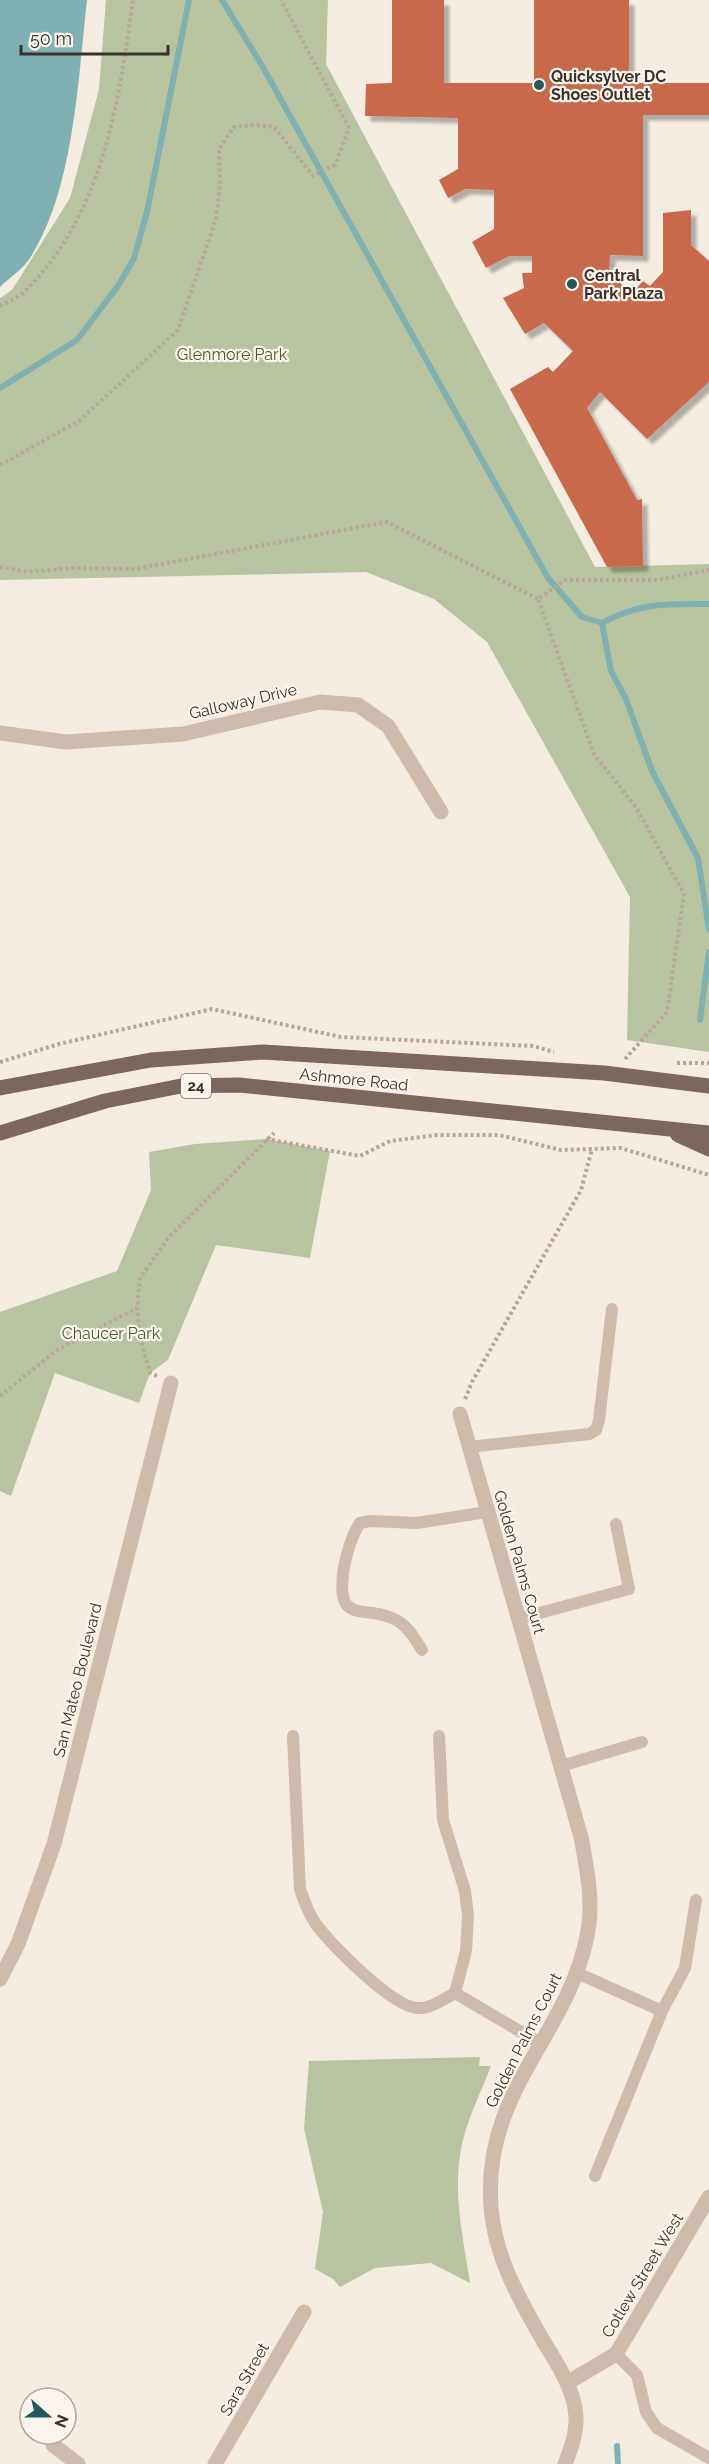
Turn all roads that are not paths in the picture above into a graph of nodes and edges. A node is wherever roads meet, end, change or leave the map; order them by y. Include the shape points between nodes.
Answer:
1 (0, 734) edge
2 (441, 812) dead end
3 (709, 1086) edge
4 (0, 1088) edge
5 (667, 1130) junction
6 (0, 1133) edge
7 (709, 1133) edge
8 (709, 1149) edge
9 (612, 1309) dead end
10 (171, 1383) road end
11 (460, 1414) road end
12 (469, 1447) junction
13 (487, 1512) junction
14 (616, 1524) dead end
15 (517, 1619) junction
16 (422, 1650) dead end
17 (293, 1736) dead end
18 (439, 1736) dead end
19 (642, 1742) dead end
20 (561, 1766) junction
21 (696, 1900) dead end
22 (577, 1973) junction
23 (0, 1979) edge
24 (455, 1993) junction
25 (662, 2012) junction
26 (540, 2043) junction
27 (595, 2176) dead end
28 (709, 2198) edge
29 (304, 2312) dead end
30 (616, 2354) junction
31 (567, 2383) junction
32 (54, 2446) edge
33 (709, 2458) edge
34 (78, 2464) edge
35 (215, 2464) edge
36 (565, 2464) edge

1 - 2 street, Galloway Drive via 66,742 183,734 320,702 358,705 388,726
3 - 4 main road, Ashmore Road / 24 via 604,1073 263,1052 151,1060
5 - 6 main road, Ashmore Road / 24 via 239,1085 181,1086 105,1101
5 - 7 main road, Ashmore Road / 24
5 - 8 main road
9 - 12 lane via 596,1430 589,1434
10 - 23 street, San Mateo Boulevard via 54,1844 18,1944
11 - 12 street, Golden Palms Court
12 - 13 street, Golden Palms Court
13 - 15 street, Golden Palms Court
13 - 16 lane via 417,1523 370,1521 360,1523 355,1530 346,1556 343,1599 356,1612 399,1622
14 - 15 lane via 629,1589
15 - 20 street, Golden Palms Court
17 - 24 lane via 300,1889 306,1908 326,1935 398,2002 428,2007
18 - 24 lane via 443,1820 465,1891 468,1916 466,1951
19 - 20 lane
20 - 22 street, Golden Palms Court via 581,1837 589,1885 588,1935
21 - 25 lane via 686,1968
22 - 25 lane
22 - 26 street, Golden Palms Court
24 - 26 lane
25 - 27 lane
26 - 31 street, Golden Palms Court via 504,2113 492,2166 491,2206 507,2275
28 - 30 street, Cotlew Street West
29 - 35 street, Sara Street
30 - 31 street, Cotlew Street West
30 - 33 lane via 637,2375 645,2412 657,2428
31 - 36 street, Golden Palms Court via 576,2414
32 - 34 street

